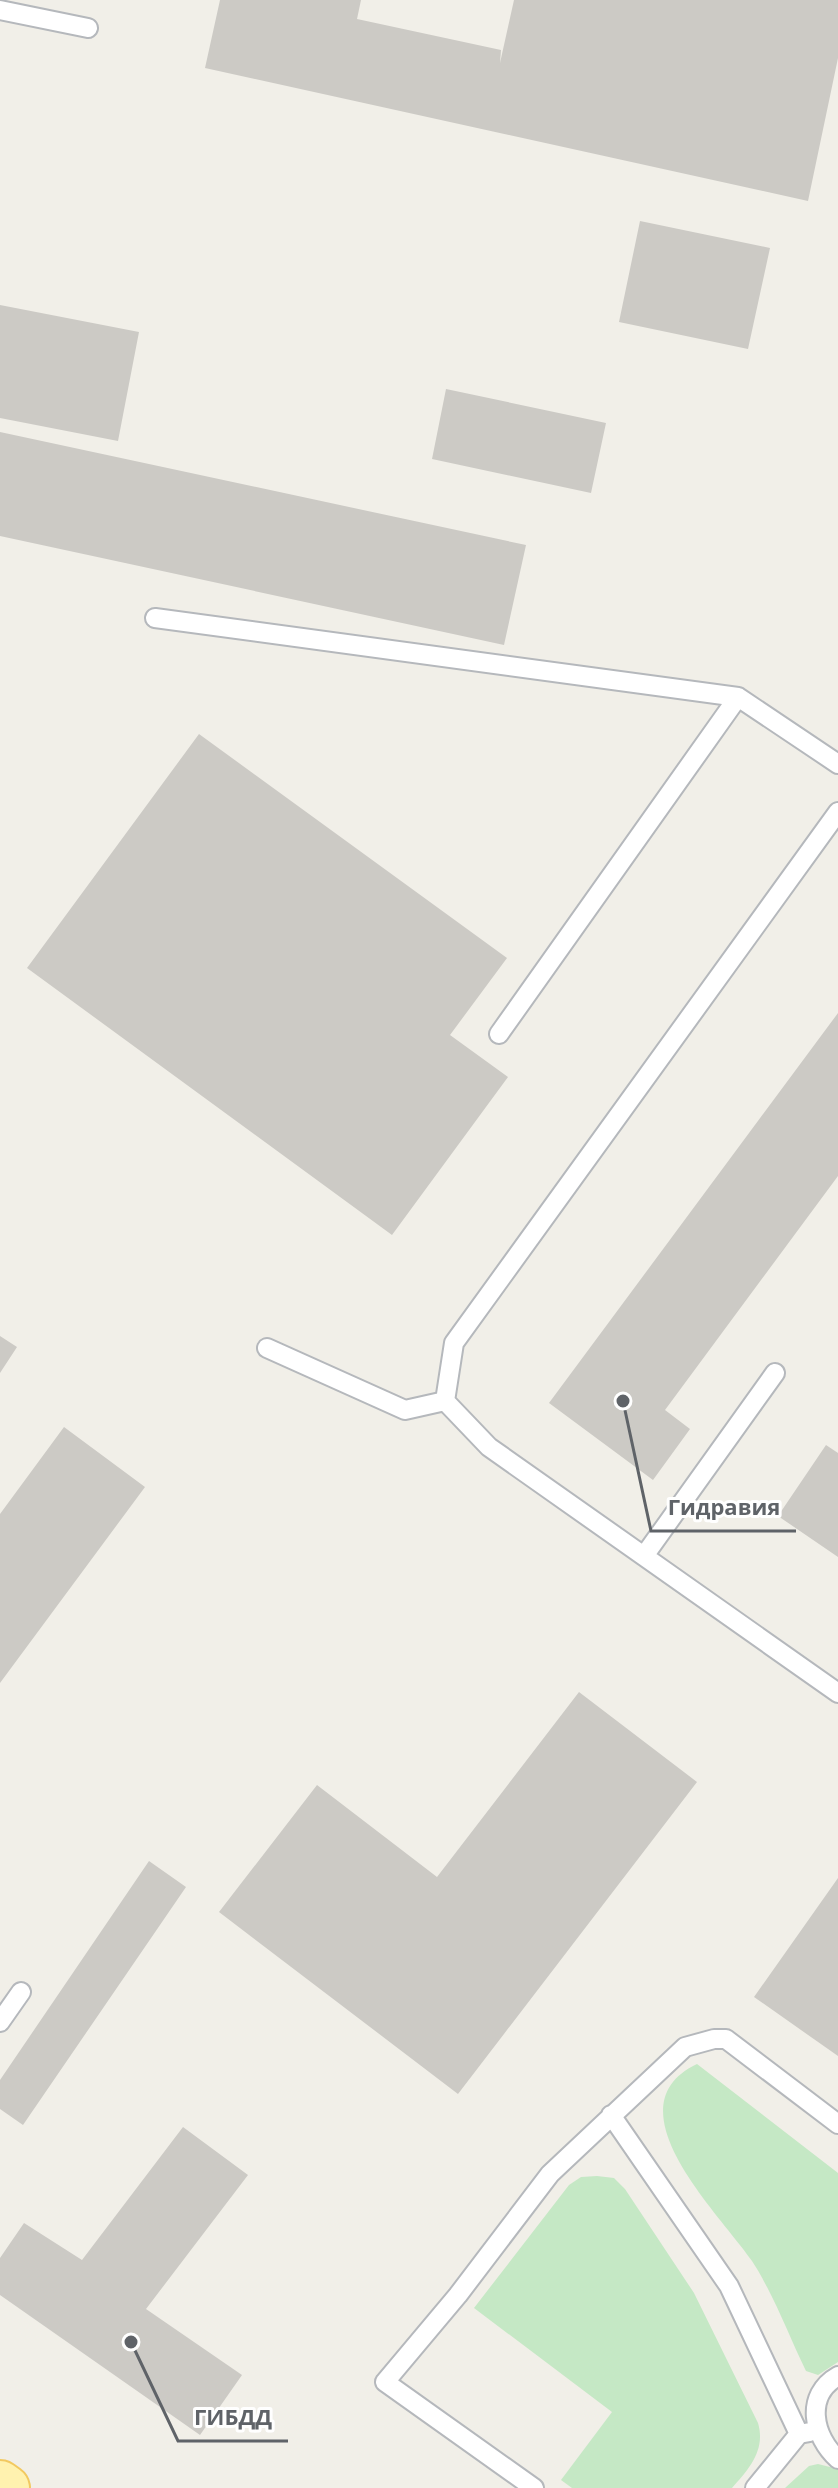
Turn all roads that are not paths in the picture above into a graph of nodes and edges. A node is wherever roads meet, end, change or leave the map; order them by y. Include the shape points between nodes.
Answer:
1 (28, 0) edge
2 (2, 10) edge
3 (88, 28) dead end
4 (155, 618) dead end
5 (738, 697) junction
6 (838, 764) edge
7 (838, 812) edge
8 (499, 1034) dead end
9 (267, 1348) dead end
10 (775, 1373) dead end
11 (445, 1401) junction
12 (644, 1556) junction
13 (838, 1693) edge
14 (21, 1992) dead end
15 (0, 2022) edge
16 (611, 2115) junction
17 (838, 2124) edge
18 (838, 2376) edge
19 (807, 2432) junction
20 (838, 2459) edge
21 (0, 2483) edge
22 (7, 2488) edge
23 (534, 2488) edge
24 (755, 2488) edge

1 - 2 lane
2 - 3 lane
4 - 5 lane
5 - 6 lane
5 - 8 lane
7 - 11 lane via 454,1343
9 - 11 lane via 405,1410
10 - 12 lane
11 - 12 lane via 489,1447
12 - 13 lane
14 - 15 lane
16 - 17 lane via 685,2047 726,2039
16 - 19 lane via 729,2286
16 - 23 lane via 550,2174 385,2382
18 - 19 lane via 820,2393
19 - 20 lane
19 - 24 lane
21 - 22 main road

